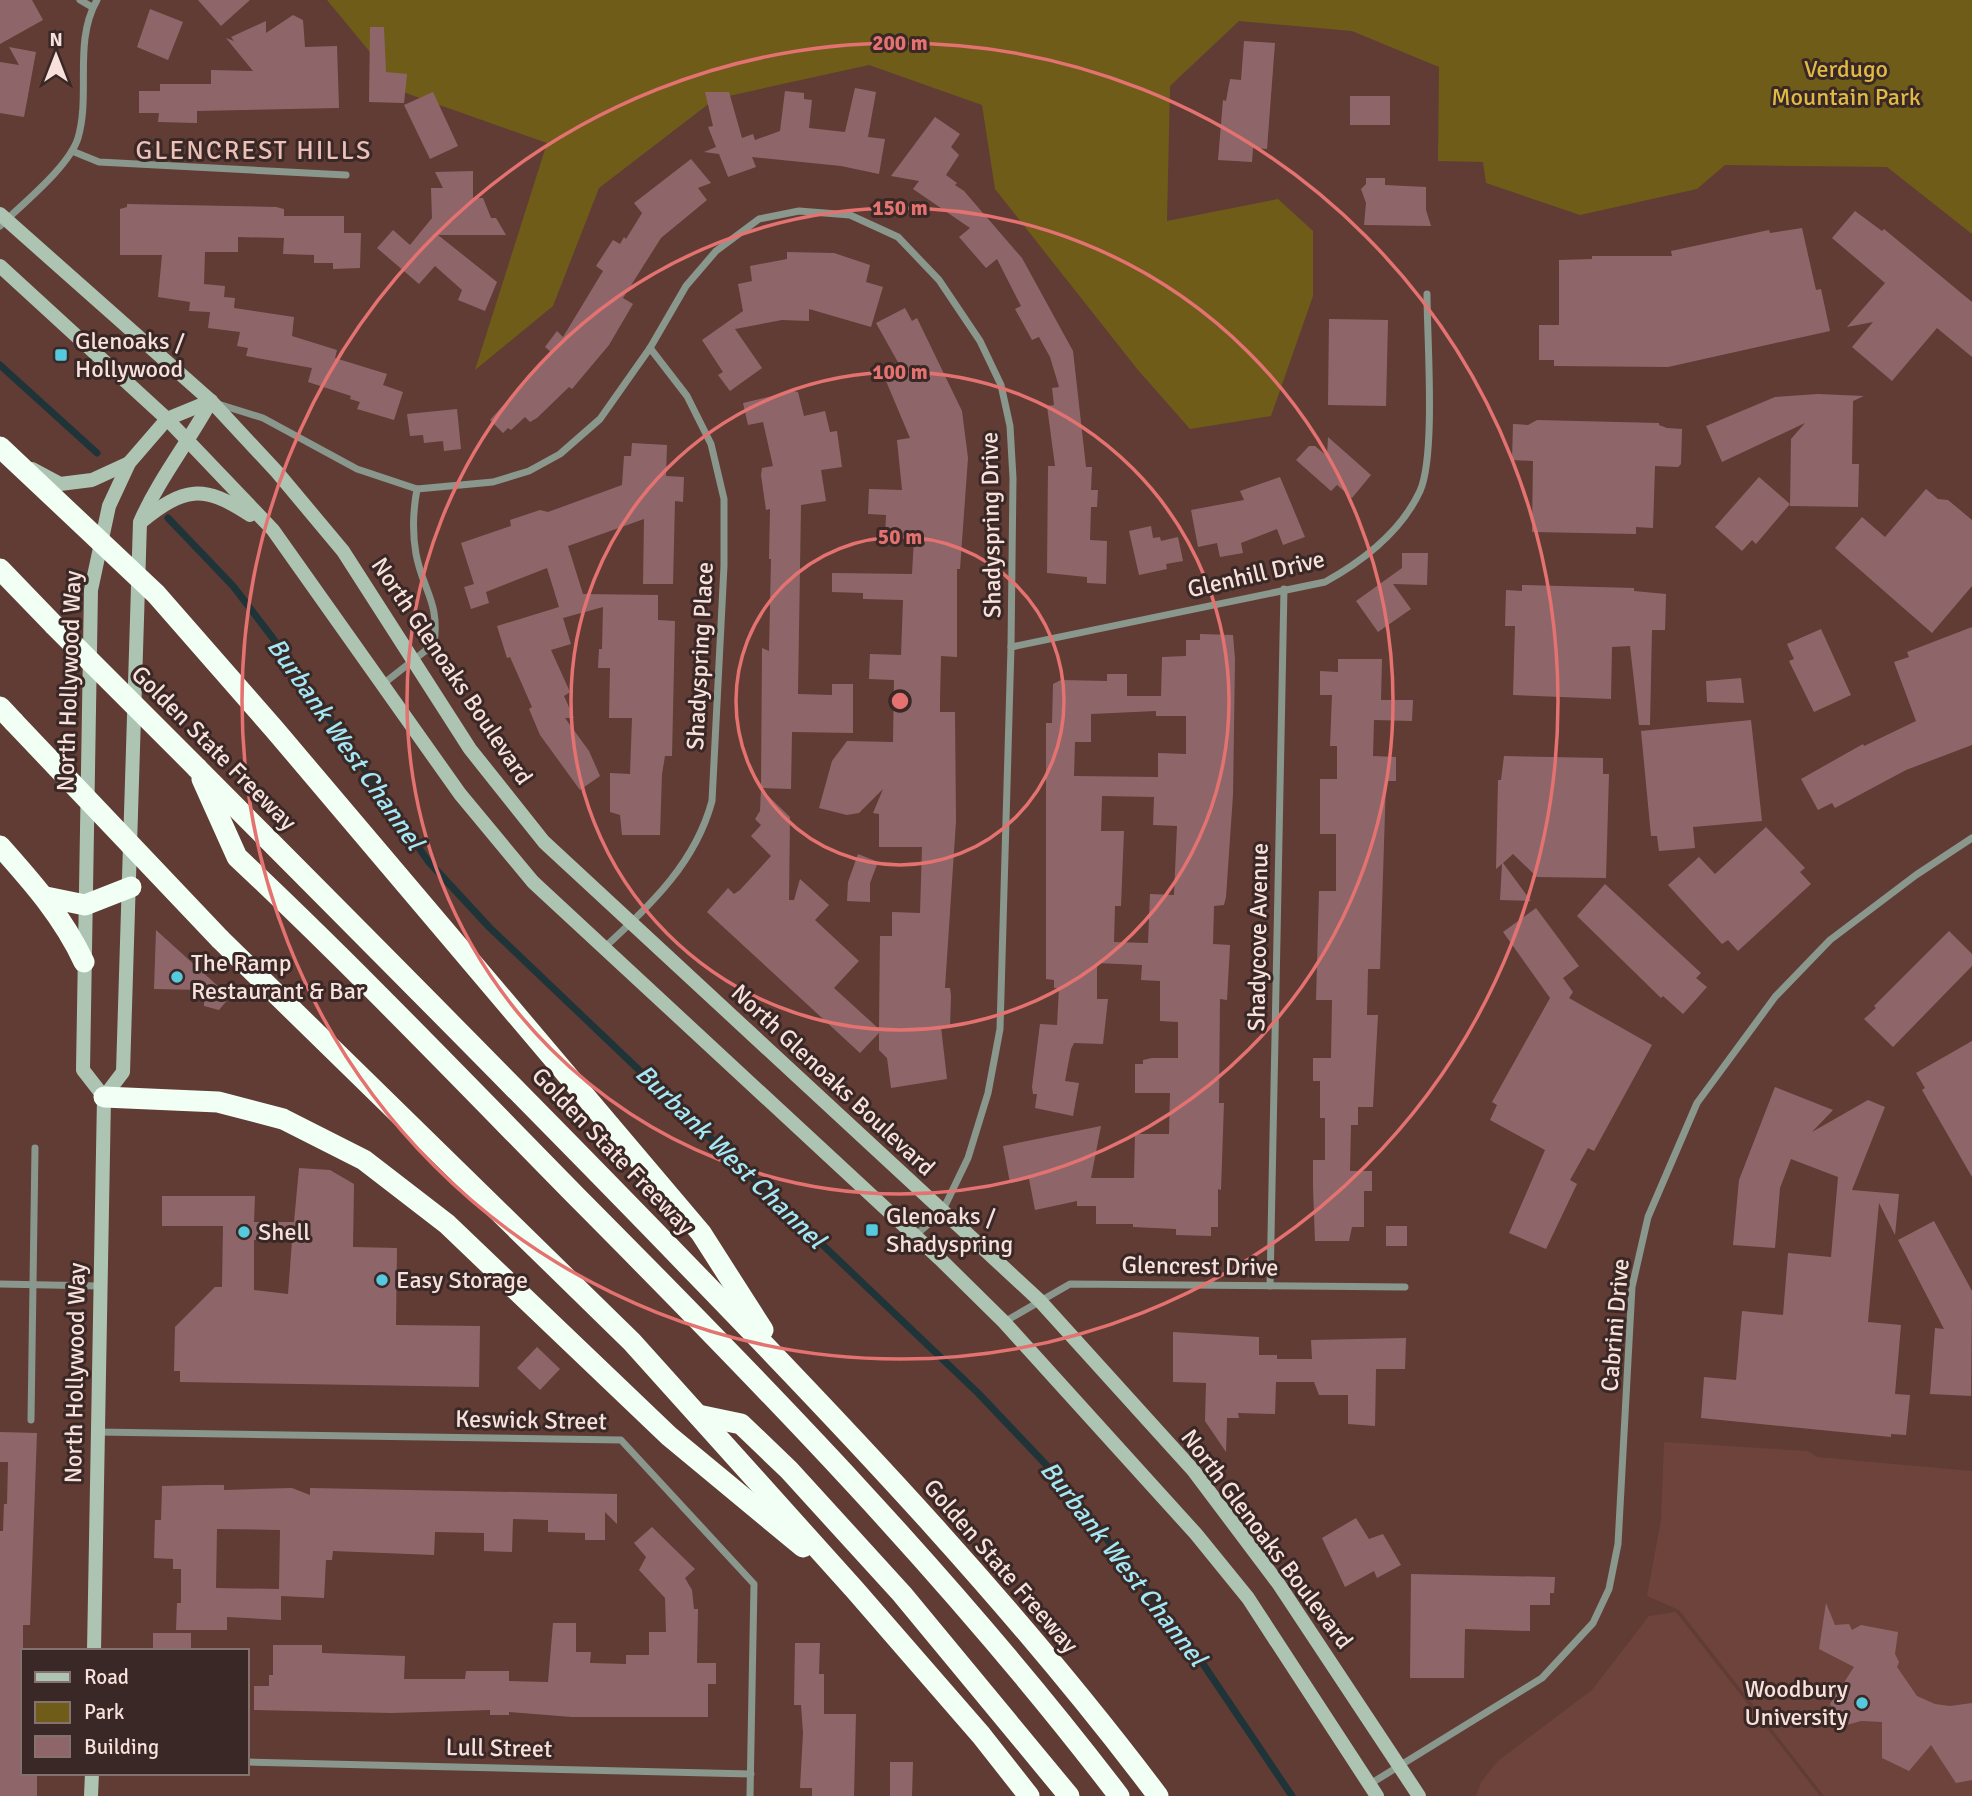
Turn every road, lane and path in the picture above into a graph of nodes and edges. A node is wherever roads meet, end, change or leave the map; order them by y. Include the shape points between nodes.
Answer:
1 (80, 0) edge
2 (94, 4) edge
3 (72, 151) junction
4 (346, 174) dead end
5 (2, 220) edge
6 (0, 266) edge
7 (1427, 294) dead end
8 (650, 348) junction
9 (211, 401) junction
10 (167, 419) junction
11 (189, 442) junction
12 (6, 453) edge
13 (129, 463) junction
14 (417, 489) junction
15 (140, 522) junction
16 (273, 530) junction
17 (101, 544) junction
18 (0, 569) edge
19 (139, 579) junction
20 (1284, 589) junction
21 (1011, 647) junction
22 (414, 662) junction
23 (383, 684) junction
24 (7, 714) edge
25 (197, 768) junction
26 (1970, 840) edge
27 (0, 846) edge
28 (1972, 849) edge
29 (131, 887) junction
30 (46, 897) junction
31 (85, 905) junction
32 (631, 923) junction
33 (605, 947) junction
34 (84, 962) junction
35 (103, 1097) junction
36 (35, 1148) dead end
37 (942, 1212) junction
38 (915, 1236) junction
39 (0, 1284) edge
40 (34, 1284) junction
41 (99, 1286) junction
42 (1270, 1286) junction
43 (1405, 1287) dead end
44 (1040, 1301) junction
45 (1004, 1322) junction
46 (786, 1367) junction
47 (698, 1415) junction
48 (31, 1420) dead end
49 (97, 1432) junction
50 (855, 1590) junction
51 (93, 1649) edge
52 (248, 1762) edge
53 (1400, 1766) junction
54 (751, 1773) junction
55 (92, 1775) edge
56 (1373, 1790) edge
57 (91, 1796) edge
58 (750, 1796) edge
59 (1029, 1796) edge
60 (1069, 1796) edge
61 (1119, 1796) edge
62 (1158, 1796) edge
63 (1419, 1796) edge

1 - 2 street
2 - 3 street via 84,45 81,122
3 - 4 street via 99,162
3 - 5 street
5 - 9 main road, North Glenoaks Boulevard
6 - 10 main road, North Glenoaks Boulevard
7 - 20 street, Glenhill Drive via 1428,435 1421,488 1363,561 1325,582
8 - 14 street, Shadyspring Drive via 600,419 560,454 529,471 493,482
8 - 21 street, Shadyspring Drive via 686,286 716,251 759,219 799,211 850,215 898,236 939,279 980,341 1001,385 1010,426 1013,478
8 - 32 street, Shadyspring Place via 687,396 711,444 724,499 724,566 712,801 704,830 688,859
9 - 10 main road, North Hollywood Way
9 - 11 main road
9 - 14 street, Shadyspring Drive via 263,418 357,469
9 - 22 main road, North Glenoaks Boulevard via 344,551
10 - 11 main road, North Glenoaks Boulevard
10 - 13 main road, North Hollywood Way
11 - 15 main road via 159,483
11 - 16 main road, North Glenoaks Boulevard
12 - 13 main road via 60,484 92,480
12 - 17 highway
13 - 17 main road, North Hollywood Way via 109,506
14 - 22 street via 416,556 437,621 434,643
15 - 16 main road via 182,494 201,492 226,499
15 - 19 main road
16 - 23 main road, North Glenoaks Boulevard
17 - 19 highway
17 - 31 main road, North Hollywood Way via 91,590
18 - 25 highway, Golden State Freeway, bridge
19 - 29 main road
19 - 46 highway via 275,730 701,1233
20 - 21 street, Glenhill Drive
20 - 42 street, Shadycove Avenue
21 - 37 street, Shadyspring Drive via 1000,1029 988,1093 968,1158
22 - 23 street
22 - 32 main road, North Glenoaks Boulevard via 470,749 544,842
23 - 33 main road, North Glenoaks Boulevard via 460,794 533,883
24 - 47 highway, bridge via 220,939 622,1332
25 - 46 highway, Golden State Freeway
25 - 61 highway via 237,857 709,1329 849,1477 984,1630
26 - 28 street
26 - 53 street, Cabrini Drive via 1830,940 1775,997 1697,1103 1648,1217 1632,1287 1624,1479 1609,1589 1593,1622 1542,1678
27 - 30 highway
29 - 31 highway
29 - 35 main road via 123,1072
30 - 31 highway
30 - 34 highway
31 - 34 main road, North Hollywood Way
32 - 33 street, Shadyspring Place
32 - 37 main road, North Glenoaks Boulevard
33 - 38 main road, North Glenoaks Boulevard
34 - 35 main road, North Hollywood Way via 83,1070
35 - 41 main road, North Hollywood Way
35 - 50 highway via 218,1102 283,1119 364,1160 447,1224 669,1436
36 - 40 street, North Hollywood Way
37 - 38 street, Shadyspring Drive
37 - 44 main road, North Glenoaks Boulevard
38 - 45 main road, North Glenoaks Boulevard
39 - 40 street
40 - 41 street
40 - 48 street, North Hollywood Way
41 - 49 main road, North Hollywood Way
42 - 43 street, Glencrest Drive
42 - 44 street, Glencrest Drive via 1070,1284
44 - 45 street, Glencrest Drive
44 - 53 main road, North Glenoaks Boulevard via 1194,1470 1278,1583
45 - 56 main road, North Glenoaks Boulevard via 1103,1427 1248,1598
46 - 62 highway, Golden State Freeway via 1049,1660
47 - 50 highway
47 - 60 highway via 741,1424 789,1470 902,1594
49 - 51 main road, North Hollywood Way
49 - 54 street, Keswick Street via 621,1440 754,1584
50 - 59 highway
52 - 54 street, Lull Street
53 - 56 street, Cabrini Drive
53 - 63 main road, North Glenoaks Boulevard
54 - 58 street, Keswick Street
55 - 57 main road

